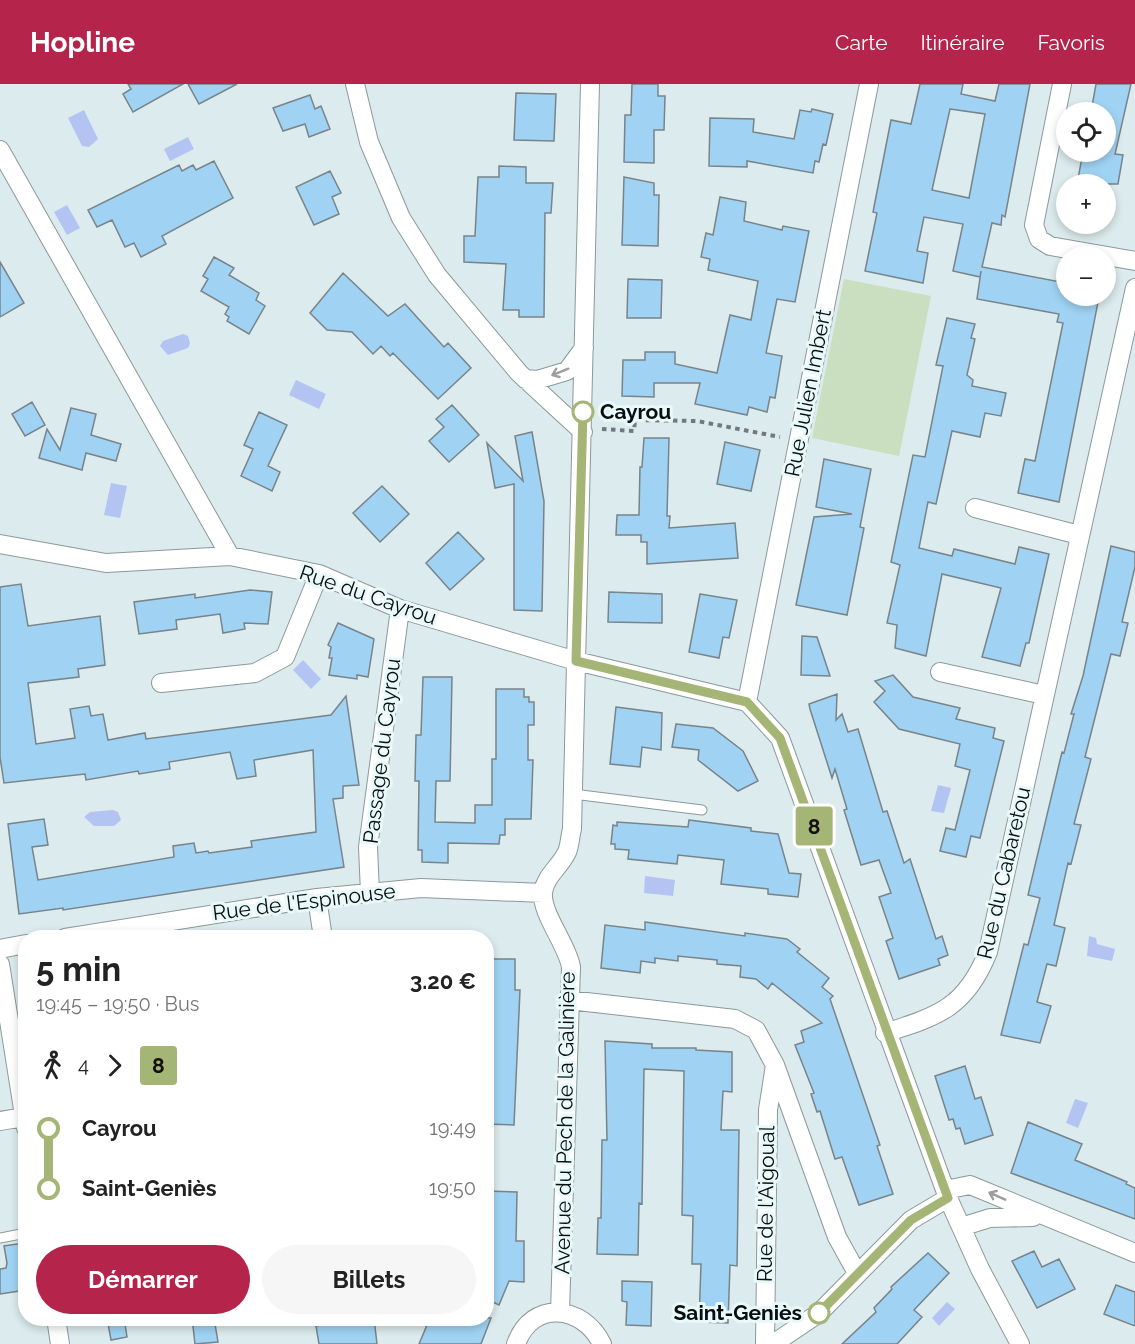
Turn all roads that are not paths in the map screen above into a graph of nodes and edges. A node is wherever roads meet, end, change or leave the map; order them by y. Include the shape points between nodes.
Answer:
1 (355, 84) edge
2 (590, 84) edge
3 (869, 84) edge
4 (1062, 84) edge
5 (0, 150) edge
6 (1135, 261) edge
7 (1135, 288) edge
8 (584, 348) junction
9 (525, 379) junction
10 (583, 430) junction
11 (975, 508) dead end
12 (1079, 536) junction
13 (0, 544) edge
14 (230, 556) junction
15 (318, 574) junction
16 (400, 609) junction
17 (576, 661) junction
18 (940, 672) dead end
19 (161, 683) dead end
20 (1044, 695) junction
21 (747, 702) junction
22 (573, 794) junction
23 (702, 810) dead end
24 (370, 893) junction
25 (543, 893) junction
26 (317, 898) junction
27 (160, 930) edge
28 (322, 930) edge
29 (18, 946) edge
30 (0, 949) edge
31 (0, 964) edge
32 (569, 1000) junction
33 (885, 1033) junction
34 (775, 1065) junction
35 (18, 1078) edge
36 (0, 1121) edge
37 (18, 1122) edge
38 (946, 1194) junction
39 (1046, 1219) junction
40 (961, 1227) junction
41 (18, 1235) edge
42 (0, 1238) edge
43 (1135, 1253) edge
44 (858, 1273) junction
45 (560, 1312) junction
46 (57, 1326) edge
47 (60, 1344) edge
48 (516, 1344) edge
49 (602, 1344) edge
50 (765, 1344) edge
51 (773, 1344) edge
52 (1020, 1344) edge

1 - 9 street via 369,142 401,218 437,275
2 - 8 street
3 - 21 street, Rue Julien Imbert
4 - 6 street via 1034,225 1040,239 1050,246
5 - 14 street
7 - 12 street, Rue du Cabaretou
8 -> 9 street via 567,371 537,380
8 - 10 street
9 - 10 street
10 - 17 street
11 - 12 street
12 - 20 street, Rue du Cabaretou
13 - 14 street, Rue du Cayrou via 106,563
14 - 15 street, Rue du Cayrou
15 - 16 street, Rue du Cayrou
15 - 19 street via 285,657 255,673
16 - 17 street, Rue du Cayrou
16 - 24 street, Passage du Cayrou via 368,847
17 - 21 street, Rue du Cayrou
17 - 22 street
18 - 20 street
20 - 33 street, Rue du Cabaretou via 988,952 981,968 971,987 938,1014
21 - 33 street via 780,738
22 - 23 lane
22 - 25 street via 567,852 548,876
24 - 25 street, Rue de l'Espinouse via 421,888
24 - 26 street, Rue de l'Espinouse
25 - 32 street, Avenue du Pech de la Galinière via 545,906 568,952
26 - 27 street, Rue de l'Espinouse
26 - 28 street
29 - 30 street
31 - 35 street
32 - 34 street, Rue de l'Aigoual via 735,1019 756,1030
32 - 45 street, Avenue du Pech de la Galinière
33 - 38 street
34 - 44 street, Rue de l'Aigoual via 837,1237
34 - 50 street, Rue de l'Aigoual via 768,1110
36 - 37 street
39 -> 38 street via 970,1185
38 - 40 street
38 - 44 street via 911,1220
39 - 40 street via 1006,1216
39 - 43 street
40 - 52 street
41 - 42 lane
44 - 51 street via 819,1313
45 - 48 street via 534,1320
45 - 49 street via 586,1322
46 - 47 street

